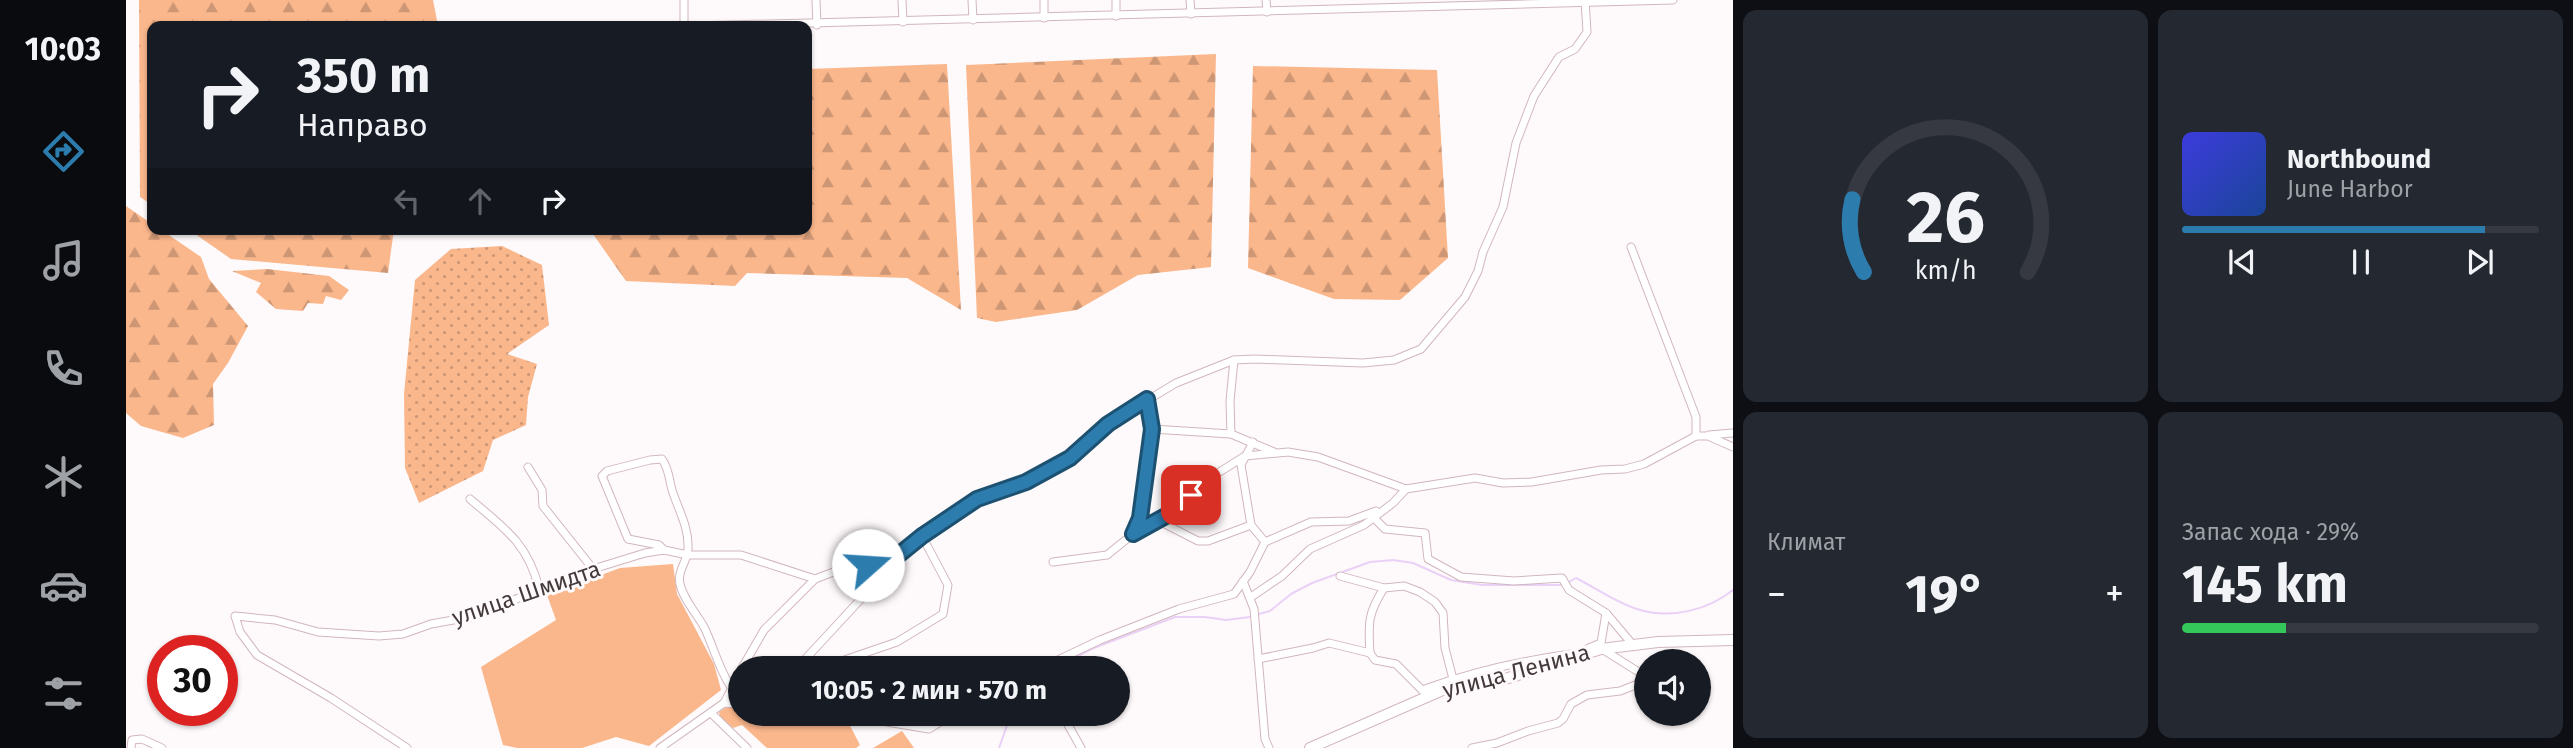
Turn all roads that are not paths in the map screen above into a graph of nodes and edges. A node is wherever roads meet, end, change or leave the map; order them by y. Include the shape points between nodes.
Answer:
1 (684, 0) edge
2 (816, 0) edge
3 (902, 0) edge
4 (972, 0) edge
5 (1044, 0) edge
6 (1116, 0) edge
7 (1191, 0) edge
8 (1266, 0) edge
9 (1354, 0) edge
10 (1656, 0) edge
11 (1673, 0) edge
12 (1585, 1) edge
13 (1508, 3) edge
14 (1434, 4) edge
15 (1355, 9) junction
16 (1267, 12) junction
17 (1191, 14) junction
18 (1116, 16) junction
19 (1044, 18) junction
20 (973, 20) junction
21 (684, 21) edge
22 (903, 22) junction
23 (812, 25) edge
24 (817, 25) junction
25 (1631, 247) dead end
26 (1234, 360) junction
27 (1147, 399) junction
28 (1152, 429) junction
29 (1733, 433) edge
30 (1231, 435) junction
31 (1696, 436) junction
32 (1708, 436) junction
33 (1253, 442) junction
34 (1733, 447) edge
35 (1275, 453) junction
36 (1245, 456) junction
37 (528, 467) dead end
38 (1406, 489) junction
39 (470, 499) dead end
40 (1393, 503) junction
41 (1374, 518) junction
42 (1159, 521) junction
43 (1251, 525) junction
44 (1133, 534) junction
45 (922, 536) junction
46 (1265, 542) junction
47 (664, 550) junction
48 (688, 555) junction
49 (1053, 562) dead end
50 (885, 566) junction
51 (593, 569) junction
52 (1340, 576) dead end
53 (815, 579) junction
54 (1243, 581) junction
55 (1384, 588) junction
56 (539, 589) junction
57 (1251, 597) junction
58 (1606, 612) junction
59 (1733, 640) edge
60 (1633, 645) junction
61 (1601, 649) junction
62 (1370, 653) junction
63 (749, 656) edge
64 (808, 656) edge
65 (856, 656) edge
66 (1066, 656) edge
67 (1258, 659) junction
68 (1453, 679) junction
69 (728, 682) edge
70 (1424, 693) junction
71 (728, 694) edge
72 (724, 703) junction
73 (728, 703) edge
74 (712, 714) junction
75 (911, 726) edge
76 (934, 726) edge
77 (1069, 726) edge
78 (1323, 745) edge
79 (131, 748) edge
80 (162, 748) edge
81 (407, 748) edge
82 (660, 748) edge
83 (747, 748) edge
84 (1081, 748) edge
85 (1269, 748) edge
86 (1310, 748) edge
87 (1472, 748) edge

1 - 21 street
2 - 24 street
3 - 22 street
4 - 20 street
5 - 19 street
6 - 18 street
7 - 17 street
8 - 16 street
9 - 15 street
10 - 11 street
10 - 12 street
12 - 13 street
12 - 26 street via 1587,32 1575,49 1559,57 1534,96 1516,143 1503,207 1478,271 1465,298 1421,349 1394,360 1363,363
13 - 14 street
14 - 15 street
15 - 16 street
16 - 17 street
17 - 18 street
18 - 19 street
19 - 20 street
20 - 22 street
22 - 24 street
23 - 24 street
25 - 31 street via 1696,417
26 - 27 street
26 - 30 street
27 - 28 street
27 - 45 street via 1108,424 1070,458 1026,482 977,499
28 - 30 street
28 - 44 street via 1140,518
29 - 32 street
30 - 33 street
31 - 32 street
31 - 38 street via 1625,469 1503,484 1475,478
32 - 34 street
33 - 35 street
33 - 36 street
35 - 36 street
35 - 38 street via 1318,457
36 - 42 street via 1202,482 1180,508
36 - 43 street via 1241,466
37 - 51 street via 542,490 543,506
38 - 40 street
39 - 56 street via 515,537 533,565
40 - 41 street
40 - 46 street via 1349,521 1311,522
41 - 57 street via 1310,549
41 - 58 street via 1385,529 1425,533 1428,558 1461,577 1562,578 1569,590
42 - 43 street via 1198,541
42 - 44 street
43 - 46 street
44 - 49 street via 1107,555
45 - 50 street
45 - 65 street via 948,585 943,614 897,642
46 - 54 street
47 - 48 street, улица Шмидта
47 - 48 street via 628,539 602,476 607,471 662,459 686,525
47 - 51 street, улица Шмидта
48 - 53 street, улица Шмидта via 741,555
48 - 69 street via 681,567 680,584
50 - 53 street via 846,569
50 - 64 street via 872,587
51 - 56 street, улица Шмидта
52 - 55 street
53 - 63 street via 764,630
54 - 57 street
54 - 66 street via 1234,594 1179,609
55 - 62 street via 1371,608
55 - 68 street via 1404,586 1435,602 1443,613
56 - 81 street, улица Шмидта via 470,617 403,634 318,632 275,620 235,616 240,632 257,655
57 - 67 street
58 - 60 street
58 - 68 street via 1601,643 1579,653 1521,661
59 - 60 main road, улица Ленина
60 - 61 main road, улица Ленина
61 - 70 main road, улица Ленина via 1505,679
61 - 87 street via 1639,670 1645,676 1643,682 1620,691 1587,695 1571,704 1558,723
62 - 67 street via 1329,643
62 - 70 street via 1375,660 1396,664
67 - 85 street
68 - 70 street
70 - 78 main road, улица Ленина
71 - 72 street
72 - 73 street
72 - 74 street
74 - 82 street
74 - 83 street
75 - 76 street
77 - 84 street
78 - 86 main road, улица Ленина
79 - 80 street via 132,740 142,739

